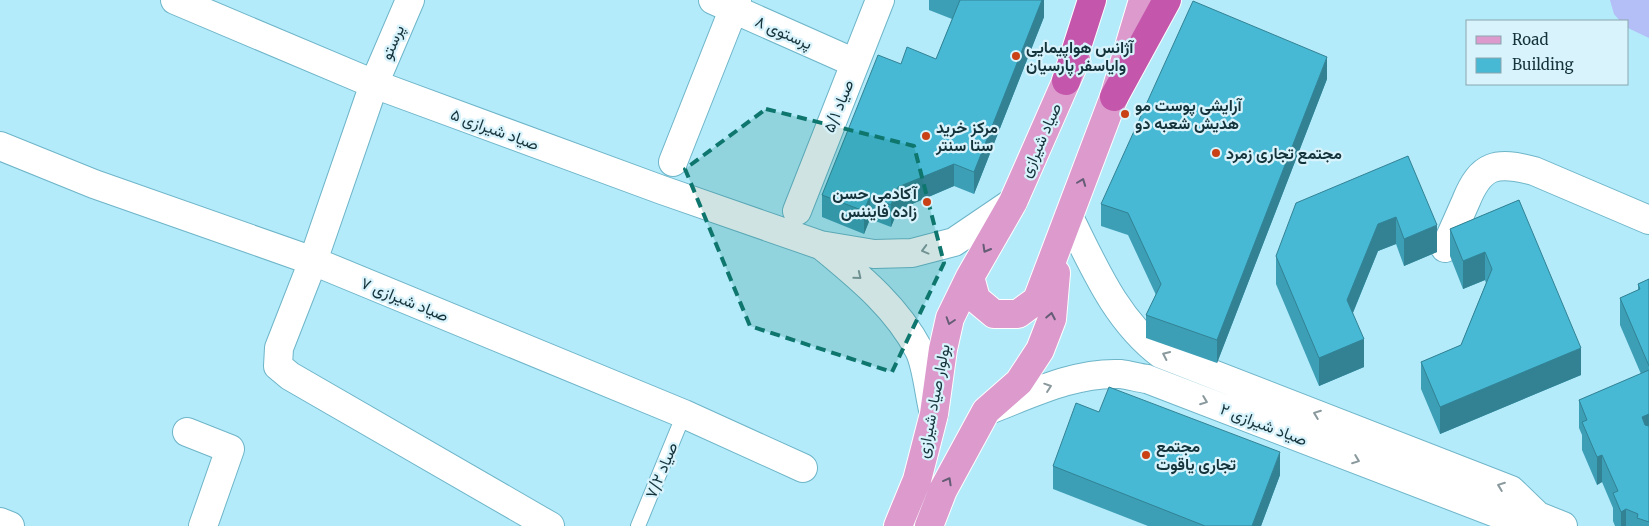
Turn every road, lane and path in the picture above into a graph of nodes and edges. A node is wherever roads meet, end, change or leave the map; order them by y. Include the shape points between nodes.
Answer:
1 (175, 0) edge
2 (410, 0) edge
3 (880, 0) edge
4 (1092, 0) edge
5 (1104, 0) edge
6 (1143, 0) edge
7 (1167, 0) edge
8 (728, 3) edge
9 (855, 63) junction
10 (1066, 81) junction
11 (374, 84) junction
12 (1114, 97) junction
13 (0, 146) edge
14 (673, 162) dead end
15 (1013, 202) junction
16 (797, 211) dead end
17 (1069, 217) junction
18 (1649, 220) edge
19 (1059, 244) junction
20 (820, 245) junction
21 (1445, 248) dead end
22 (313, 261) junction
23 (970, 277) junction
24 (986, 411) junction
25 (684, 414) junction
26 (934, 414) junction
27 (187, 432) dead end
28 (802, 468) dead end
29 (0, 522) edge
30 (1545, 523) edge
31 (10, 526) edge
32 (203, 526) edge
33 (550, 526) edge
34 (638, 526) edge
35 (898, 526) edge
36 (929, 526) edge

1 - 11 street, صیاد شیرازی ۵
2 - 11 street, پرستو
3 - 9 street, صیاد ۵/۱
4 - 10 highway
5 - 10 main road, صیاد شیرازی
6 - 12 main road
7 - 12 highway
8 - 9 street, پرستوی ۸
8 - 14 street
9 - 16 street, صیاد ۵/۱
10 - 15 main road, صیاد شیرازی
11 - 20 street, صیاد شیرازی ۵
11 - 22 street, پرستو
17 -> 12 main road
13 - 22 street, صیاد شیرازی ۷ via 94,184
15 -> 20 street, صیاد شیرازی ۵ via 954,242 912,253 874,254
15 -> 23 main road, صیاد شیرازی
17 - 19 main road
30 -> 17 street, صیاد شیرازی ۲ via 1512,490 1162,354 1143,340 1118,309
18 - 21 street via 1534,171 1496,166 1482,172 1474,183
19 - 23 main road via 1037,300 1018,314 994,314 976,299
24 -> 19 main road via 1019,382 1040,350 1052,319
20 -> 26 street, صیاد شیرازی ۵ via 865,282 895,315 919,351
22 - 25 street, صیاد شیرازی ۷
22 - 33 street, پرستو via 279,348 278,366 290,376
23 -> 26 main road, بولوار صیاد شیرازی via 950,318
24 -> 30 street, صیاد شیرازی ۲ via 1050,386 1086,377 1121,374 1147,379 1509,518
36 -> 24 main road via 942,490
25 - 28 street, صیاد شیرازی ۷
25 - 34 lane, صیاد ۷/۲
26 - 35 main road, بولوار صیاد شیرازی via 917,480
27 - 32 street via 230,449
29 - 31 street

